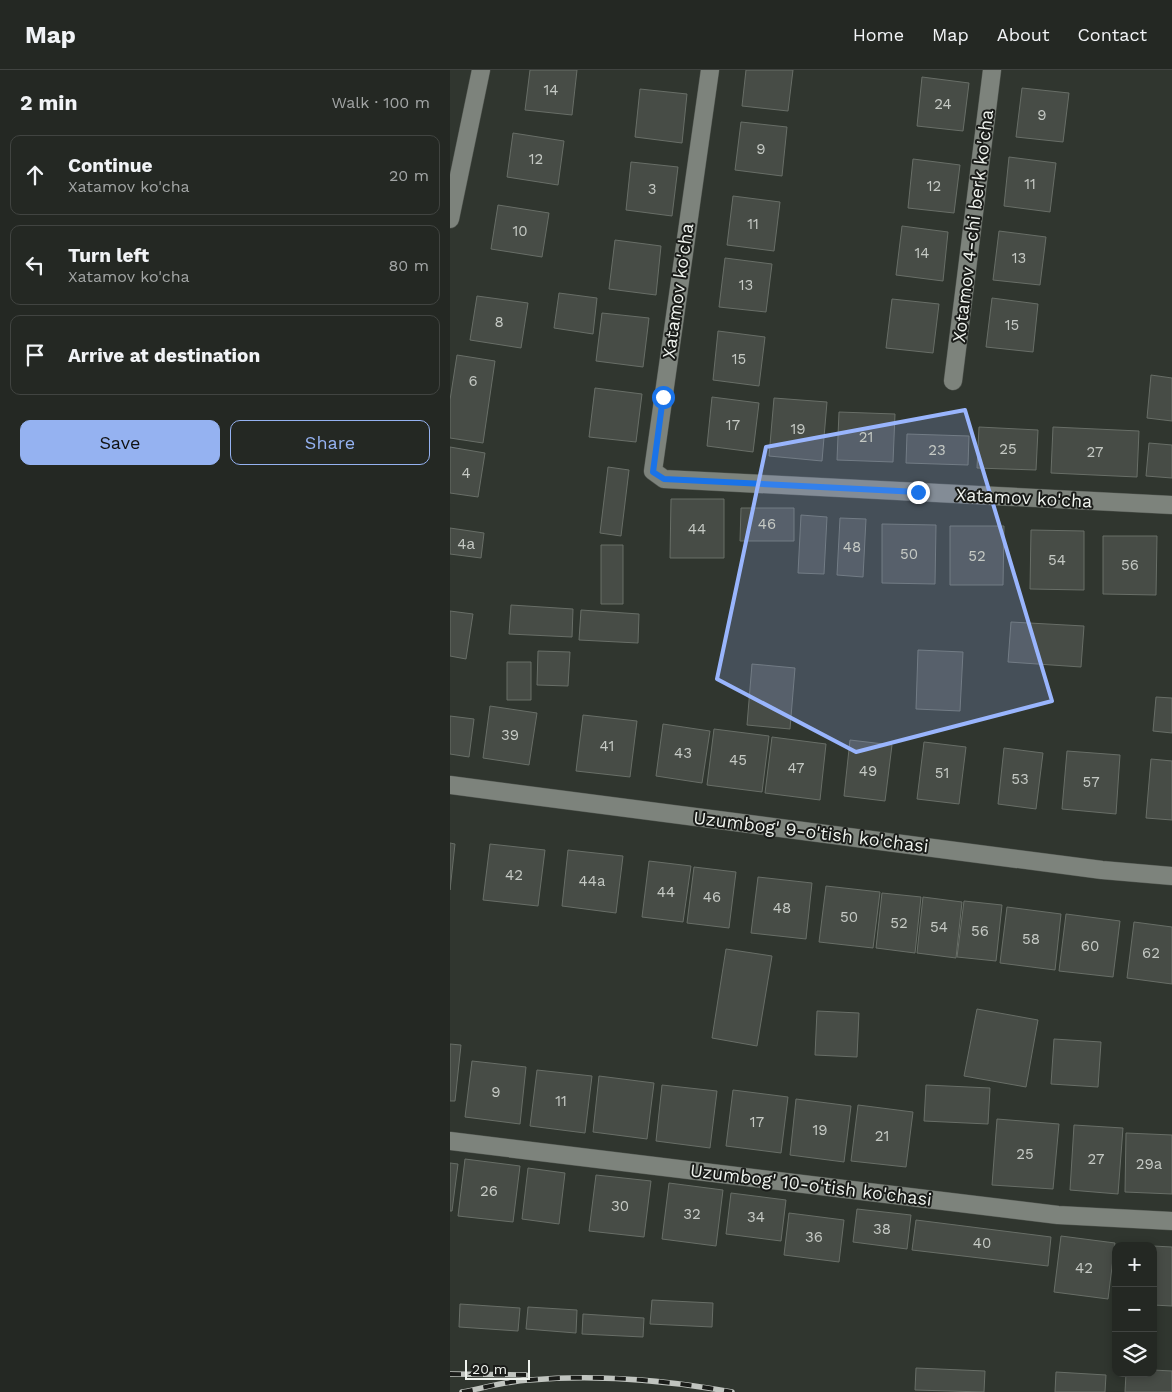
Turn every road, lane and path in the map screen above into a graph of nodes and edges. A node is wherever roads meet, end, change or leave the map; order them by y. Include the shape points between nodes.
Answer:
1 (481, 70) edge
2 (710, 70) edge
3 (992, 70) edge
4 (450, 219) edge
5 (953, 381) dead end
6 (1172, 505) edge
7 (450, 785) edge
8 (1172, 876) edge
9 (450, 1141) edge
10 (1172, 1221) edge

1 - 4 street
2 - 6 street, Xatamov ko'cha via 653,472 664,479
3 - 5 street, Xotamov 4-chi berk ko'cha
7 - 8 street, Uzumbog' 9-o'tish ko'chasi via 1102,870
9 - 10 street, Uzumbog' 10-o'tish ko'chasi via 1058,1215

